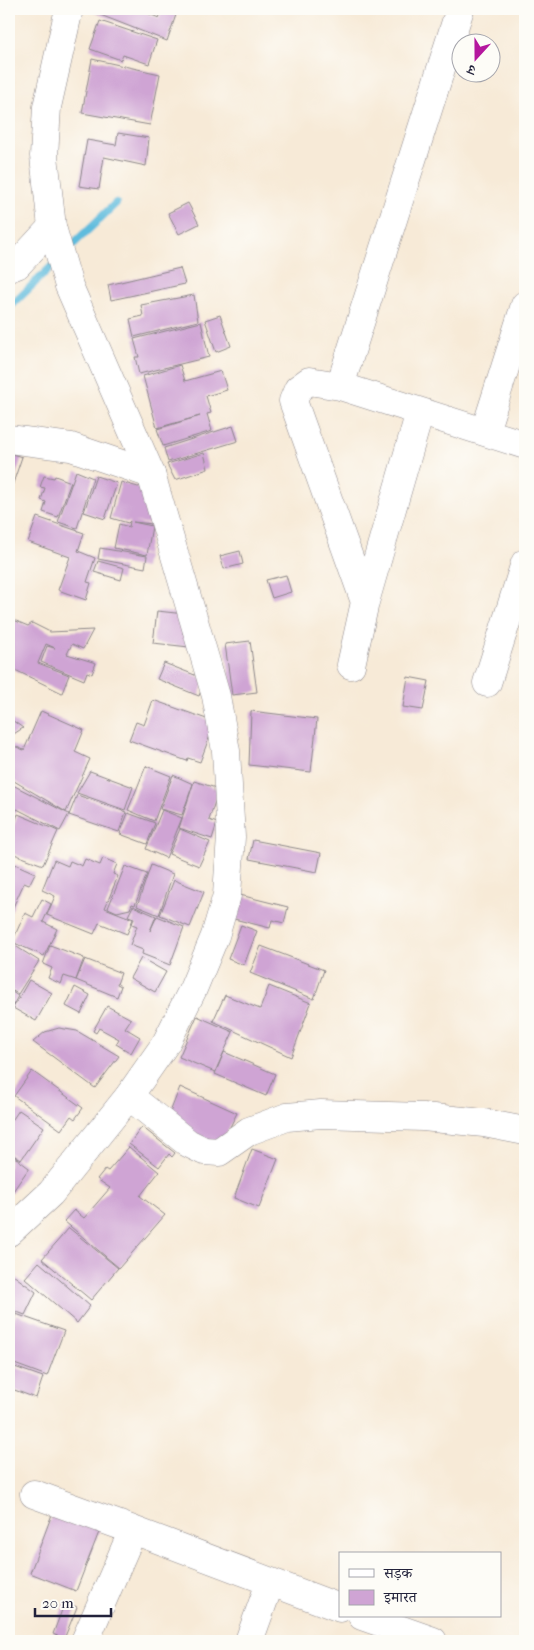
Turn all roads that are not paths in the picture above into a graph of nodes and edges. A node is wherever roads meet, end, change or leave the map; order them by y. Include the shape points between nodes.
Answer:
1 (69, 9) edge
2 (460, 9) edge
3 (54, 237) junction
4 (9, 268) edge
5 (525, 305) edge
6 (340, 386) junction
7 (420, 412) junction
8 (485, 431) junction
9 (9, 439) edge
10 (525, 444) edge
11 (151, 474) junction
12 (525, 563) edge
13 (365, 602) junction
14 (351, 665) dead end
15 (487, 683) dead end
16 (129, 1096) junction
17 (525, 1131) edge
18 (10, 1229) edge
19 (34, 1494) dead end
20 (133, 1530) junction
21 (270, 1583) junction
22 (339, 1608) edge
23 (368, 1618) edge
24 (84, 1641) edge
25 (249, 1641) edge
26 (433, 1641) edge

1 - 3 street via 46,107 44,156
2 - 6 street
3 - 4 street
3 - 11 street via 69,286
5 - 8 street
6 - 7 street
6 - 13 street via 309,381 298,389 293,401
7 - 8 street
7 - 13 street
8 - 10 street
9 - 11 street via 71,447
11 - 16 street via 216,696 226,751 231,837 227,895 215,936 166,1043
12 - 15 street
13 - 14 street
16 - 17 street via 188,1143 204,1151 219,1152 249,1131 287,1117 321,1114 423,1117
16 - 18 street via 52,1193
19 - 20 street
20 - 21 street
20 - 24 street
21 - 22 street
21 - 25 street
23 - 26 street

